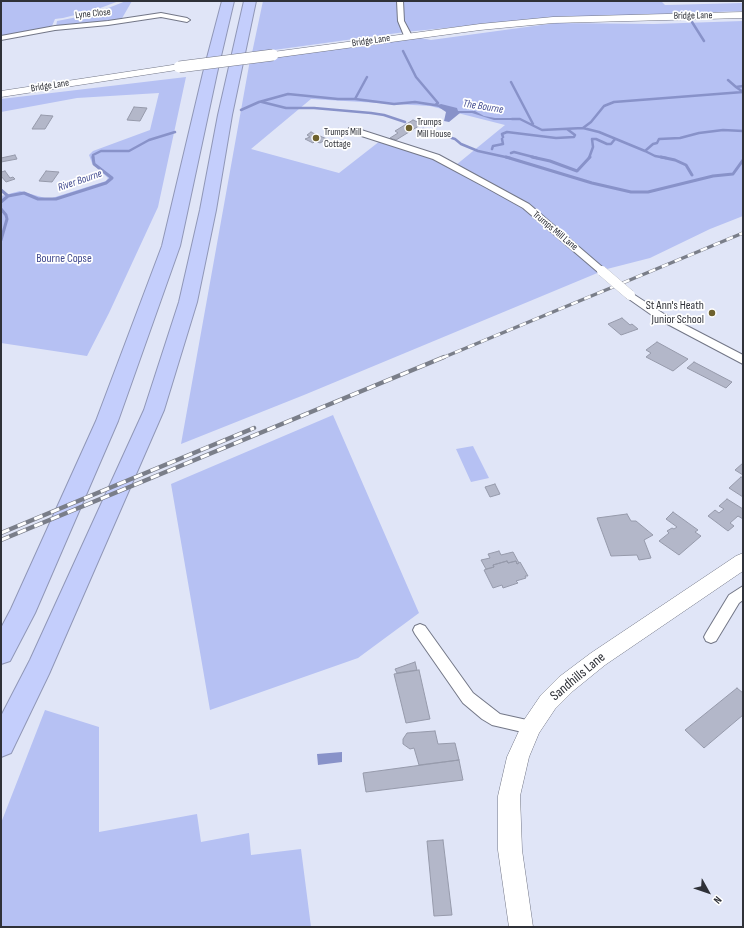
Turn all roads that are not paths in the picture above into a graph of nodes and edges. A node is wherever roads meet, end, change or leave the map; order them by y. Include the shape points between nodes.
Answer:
1 (228, 1) edge
2 (250, 1) edge
3 (400, 1) edge
4 (743, 15) edge
5 (186, 20) dead end
6 (408, 36) junction
7 (1, 38) edge
8 (1, 94) edge
9 (352, 130) dead end
10 (743, 360) edge
11 (743, 561) edge
12 (743, 592) edge
13 (420, 630) dead end
14 (711, 637) dead end
15 (1, 653) edge
16 (531, 727) junction
17 (1, 744) edge
18 (521, 927) edge

1 - 15 highway via 171,246 106,421 22,613
2 - 17 highway via 188,302 154,410 43,659
3 - 6 street via 401,21
4 - 6 street, Bridge Lane via 553,20
5 - 7 street, Lyne Close via 161,15 55,28
6 - 8 street, Bridge Lane, bridge
9 - 10 street, Trumps Mill Lane, bridge via 436,157 526,206 630,295 660,316
11 - 16 street, Sandhills Lane via 566,684 548,702
12 - 14 street via 734,599
13 - 16 street via 468,698 497,720
16 - 18 street, Sandhills Lane via 518,756 509,796 510,850

